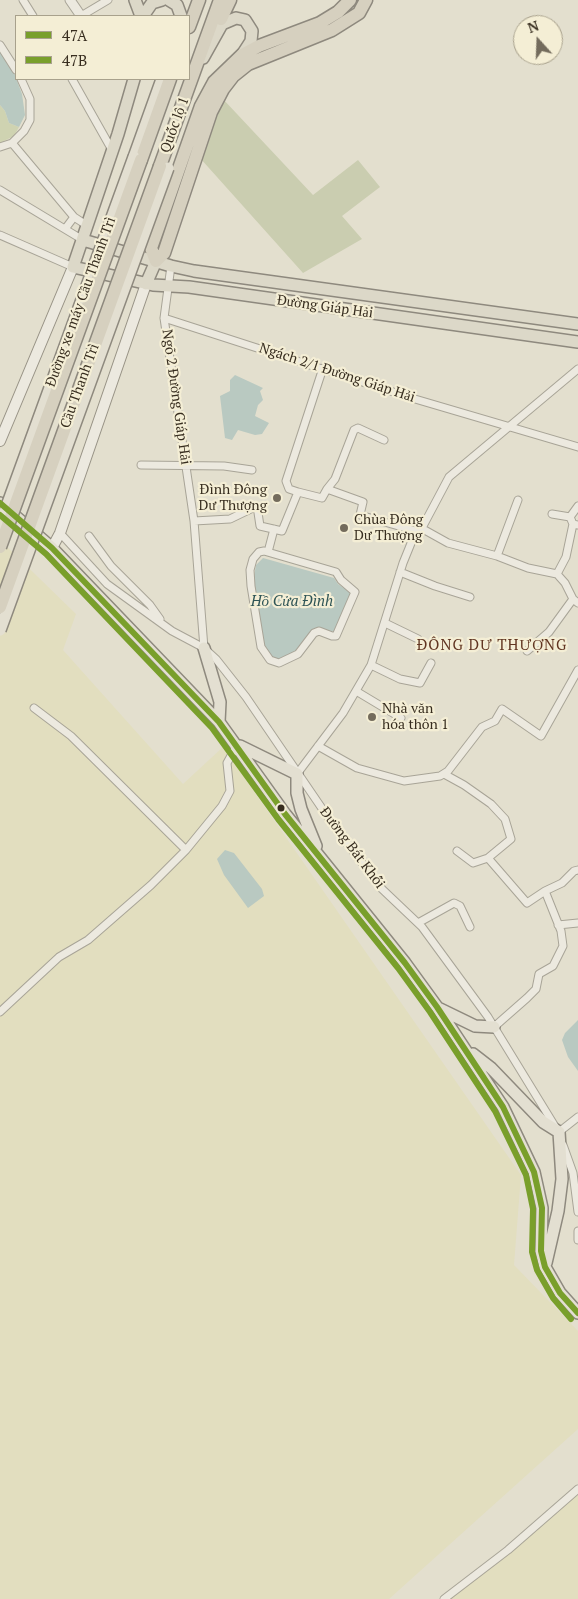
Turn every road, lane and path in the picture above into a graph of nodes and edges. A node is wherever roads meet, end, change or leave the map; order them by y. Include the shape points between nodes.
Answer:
1 (23, 0) edge
2 (70, 0) edge
3 (108, 0) edge
4 (135, 0) edge
5 (162, 0) edge
6 (169, 0) edge
7 (198, 0) edge
8 (220, 0) edge
9 (230, 0) edge
10 (350, 0) edge
11 (366, 0) edge
12 (32, 15) edge
13 (80, 15) edge
14 (83, 15) edge
15 (142, 15) edge
16 (143, 15) edge
17 (181, 15) edge
18 (189, 15) edge
19 (190, 25) edge
20 (0, 46) edge
21 (242, 55) junction
22 (15, 68) edge
23 (192, 77) junction
24 (21, 80) edge
25 (73, 80) edge
26 (162, 80) edge
27 (170, 80) edge
28 (131, 81) edge
29 (118, 134) junction
30 (106, 138) junction
31 (12, 143) junction
32 (0, 147) edge
33 (112, 150) junction
34 (137, 158) junction
35 (164, 167) junction
36 (0, 190) edge
37 (74, 217) junction
38 (88, 226) junction
39 (65, 229) junction
40 (0, 235) edge
41 (83, 240) junction
42 (156, 261) junction
43 (171, 266) junction
44 (73, 267) junction
45 (146, 284) junction
46 (167, 286) junction
47 (164, 318) junction
48 (578, 324) edge
49 (578, 342) edge
50 (323, 368) junction
51 (578, 369) edge
52 (510, 426) junction
53 (384, 440) dead end
54 (0, 441) edge
55 (578, 447) edge
56 (141, 465) dead end
57 (186, 465) junction
58 (252, 470) dead end
59 (327, 490) junction
60 (298, 492) junction
61 (518, 500) dead end
62 (0, 503) edge
63 (578, 506) edge
64 (552, 514) dead end
65 (194, 521) junction
66 (574, 522) edge
67 (0, 525) edge
68 (274, 529) junction
69 (419, 530) junction
70 (60, 533) junction
71 (89, 536) dead end
72 (0, 547) edge
73 (52, 548) junction
74 (268, 552) junction
75 (496, 556) junction
76 (400, 572) junction
77 (557, 574) junction
78 (470, 597) dead end
79 (576, 601) edge
80 (0, 607) edge
81 (384, 623) junction
82 (165, 625) junction
83 (0, 630) edge
84 (418, 639) dead end
85 (204, 648) junction
86 (527, 651) dead end
87 (371, 664) junction
88 (431, 664) dead end
89 (578, 670) edge
90 (356, 691) junction
91 (34, 708) dead end
92 (401, 718) dead end
93 (219, 722) junction
94 (237, 745) junction
95 (318, 746) junction
96 (297, 774) junction
97 (444, 774) junction
98 (186, 850) junction
99 (456, 851) dead end
100 (488, 858) junction
101 (321, 859) junction
102 (578, 870) edge
103 (545, 891) junction
104 (418, 923) junction
105 (578, 923) edge
106 (558, 925) junction
107 (470, 927) dead end
108 (436, 1007) junction
109 (0, 1012) edge
110 (494, 1027) junction
111 (464, 1048) junction
112 (578, 1117) edge
113 (559, 1132) junction
114 (578, 1212) edge
115 (578, 1231) edge
116 (578, 1240) edge
117 (545, 1267) junction
118 (578, 1313) edge
119 (578, 1488) edge
120 (444, 1599) edge

1 - 12 street
2 - 13 street
3 - 14 street
4 - 15 highway
5 - 16 highway via 152,3
6 - 17 highway via 177,5
7 - 18 main road
7 - 19 highway
8 - 23 highway, Quốc lộ 1
9 - 23 highway
10 - 21 highway via 320,23
11 - 42 highway via 359,13 332,30 248,64 222,89 211,112 164,253
20 - 22 street
21 - 23 highway via 251,41 252,31 245,20 232,18 222,24
21 - 42 highway via 214,82 201,106 151,248
23 - 35 highway, Quốc lộ 1 via 172,132
24 - 31 street via 32,112 27,126
25 - 30 street
26 - 34 main road, Đường xe máy Cầu Thanh Trì
27 - 34 highway, Quốc lộ 1
28 - 29 highway
29 - 30 street
29 - 33 highway
30 - 33 street
31 - 32 street
31 - 37 street
33 - 38 highway
34 - 67 main road, Đường xe máy Cầu Thanh Trì, bridge
34 - 72 highway, Cầu Thanh Trì, bridge
35 - 80 highway, Cầu Thanh Trì, bridge
35 - 83 main road, bridge
36 - 39 street
37 - 38 street
37 - 39 street
38 - 41 highway
39 - 41 street
40 - 44 street
41 - 42 highway, Đường Giáp Hải
41 - 44 highway
42 - 43 highway, Đường Giáp Hải
42 - 45 highway
43 - 46 street, Ngõ 2 Đường Giáp Hải
43 - 48 highway, Đường Giáp Hải
44 - 45 highway, Đường Giáp Hải
44 - 54 main road
45 - 46 highway, Đường Giáp Hải
45 - 70 main road
46 - 47 street, Ngõ 2 Đường Giáp Hải
46 - 49 highway, Đường Giáp Hải
47 - 50 street, Ngách 2/1 Đường Giáp Hải
47 - 57 street, Ngõ 2 Đường Giáp Hải
50 - 52 street, Ngách 2/1 Đường Giáp Hải
50 - 60 street via 286,481 289,489
51 - 52 street
52 - 55 street, Ngách 2/1 Đường Giáp Hải
52 - 69 street via 449,477
53 - 59 street via 358,428 354,430 335,479
56 - 57 street
57 - 58 street
57 - 65 street, Ngõ 2 Đường Giáp Hải
59 - 60 street via 322,498
59 - 69 street via 363,502 360,515
60 - 68 street via 282,531
61 - 75 street
62 - 73 main road
63 - 66 street
64 - 66 street
65 - 68 street via 230,519 257,506 260,526
65 - 85 street, Ngõ 2 Đường Giáp Hải
66 - 77 street via 566,557
68 - 74 street
69 - 75 street via 448,543
69 - 76 street
70 - 73 main road
70 - 82 street, Đường Bát Khối via 107,584
71 - 82 street via 111,566
73 - 93 main road
74 - 74 street via 336,572 355,592 336,636 319,631 314,633 298,654 279,663 270,660 261,647 250,580 256,555
75 - 77 street
76 - 78 street
76 - 81 street
77 - 79 street
79 - 86 street
81 - 84 street
81 - 87 street
82 - 85 street, Đường Bát Khối
85 - 93 main road via 220,702
85 - 96 street, Đường Bát Khối via 246,697
87 - 88 street via 400,679 420,683
87 - 90 street
89 - 97 street via 542,736 502,709 495,721 482,728
90 - 92 street
90 - 95 street
91 - 98 street via 71,736
93 - 94 main road
94 - 96 main road
94 - 98 street via 227,763 230,791 222,806
94 - 101 main road
95 - 96 street
95 - 97 street via 357,768 404,781
96 - 101 main road via 301,809
96 - 104 street, Đường Bát Khối via 382,889
97 - 100 street via 464,784 505,819 511,839
98 - 109 street via 88,940 59,958
99 - 100 street via 470,863
100 - 103 street via 527,903
101 - 108 main road via 405,963
102 - 103 street
103 - 106 street
104 - 107 street via 457,904
104 - 110 street, Đường Bát Khối
105 - 106 street
106 - 110 street via 563,946 554,966 539,974 536,988
108 - 110 main road via 475,1026
108 - 111 main road
110 - 113 street, Đường Bát Khối
111 - 113 main road via 491,1068 544,1122
111 - 117 main road via 503,1107 534,1172 542,1208 541,1251
112 - 113 street
113 - 114 street, Đường Bát Khối via 573,1173
113 - 117 main road via 562,1179
115 - 116 street
117 - 118 main road via 560,1293
119 - 120 street via 508,1550

